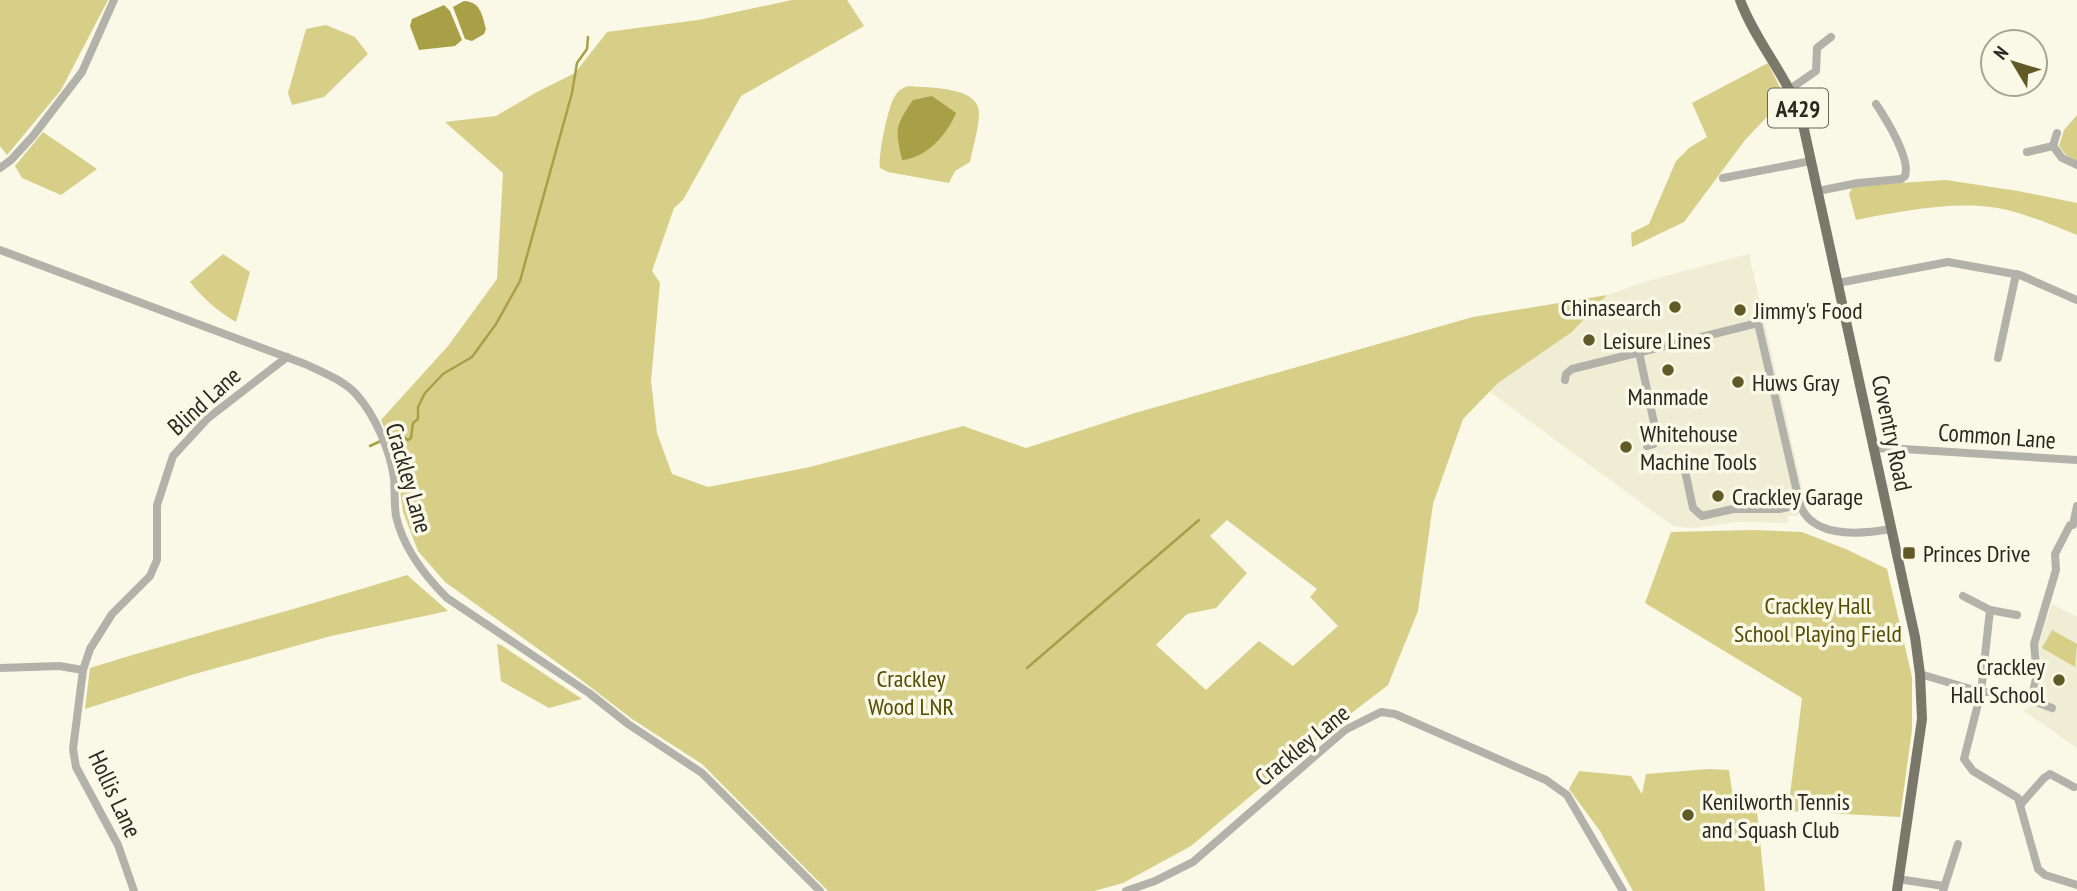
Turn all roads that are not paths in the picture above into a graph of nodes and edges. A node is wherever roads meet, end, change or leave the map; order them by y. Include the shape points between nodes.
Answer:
1 (114, 0) edge
2 (1740, 0) edge
3 (1831, 37) dead end
4 (1790, 89) junction
5 (1876, 104) dead end
6 (2057, 133) dead end
7 (2053, 146) junction
8 (2027, 152) dead end
9 (1811, 161) junction
10 (2077, 166) edge
11 (0, 168) edge
12 (1723, 178) dead end
13 (1818, 191) junction
14 (0, 250) edge
15 (2016, 274) junction
16 (1838, 284) junction
17 (2077, 300) edge
18 (1639, 352) junction
19 (287, 357) junction
20 (1998, 358) dead end
21 (1565, 380) dead end
22 (1647, 446) dead end
23 (1873, 449) junction
24 (2077, 460) edge
25 (1684, 466) dead end
26 (1800, 505) junction
27 (2077, 506) edge
28 (2075, 525) edge
29 (1892, 529) junction
30 (1963, 596) dead end
31 (1990, 610) junction
32 (2017, 615) dead end
33 (0, 668) edge
34 (83, 670) junction
35 (1920, 674) junction
36 (1981, 692) junction
37 (2031, 700) junction
38 (2052, 708) dead end
39 (2074, 787) dead end
40 (2021, 804) junction
41 (1958, 844) dead end
42 (1898, 879) junction
43 (2077, 885) edge
44 (1943, 889) edge
45 (134, 891) edge
46 (820, 891) edge
47 (1126, 891) edge
48 (1623, 891) edge
49 (1896, 891) edge

1 - 11 street via 82,72 12,160
2 - 4 main road, Coventry Road / A429
3 - 4 street via 1817,48 1816,71
4 - 9 main road, Coventry Road / A429
5 - 13 street via 1889,123 1906,166 1905,176
6 - 7 street
7 - 8 street
7 - 10 street
9 - 12 street
9 - 13 main road, Coventry Road / A429
13 - 16 main road, Coventry Road / A429
14 - 19 street, Crackley Lane
15 - 16 street via 1948,262
15 - 17 street
15 - 20 street
16 - 23 main road, Coventry Road / A429
18 - 21 street via 1572,369
18 - 22 street via 1657,437
18 - 26 street via 1758,323
19 - 34 street, Blind Lane via 208,418 173,456 157,505 157,560 150,576 112,614
19 - 46 street, Crackley Lane via 338,380 368,411 394,476 396,517 413,557 447,598 702,773
23 - 24 street, Common Lane
23 - 29 main road, Coventry Road / A429
25 - 26 street via 1693,508 1702,516
26 - 29 street via 1808,519 1831,529 1861,534
27 - 28 street
28 - 37 street via 2066,530 2054,554 2056,570 2034,644 2037,675
29 - 35 main road, Coventry Road / A429
30 - 31 street
31 - 32 street
31 - 36 street
33 - 34 street
34 - 45 street, Hollis Lane via 73,749 76,767 118,845
35 - 36 street
35 - 42 main road, Coventry Road / A429 via 1922,719
36 - 37 street
36 - 40 street via 1964,759 1973,771
37 - 38 street
39 - 40 street via 2050,774
40 - 43 street via 2038,869
41 - 44 street
42 - 44 street
42 - 49 main road, Coventry Road / A429
47 - 48 street, Crackley Lane via 1193,862 1345,730 1381,712 1546,779 1567,795

